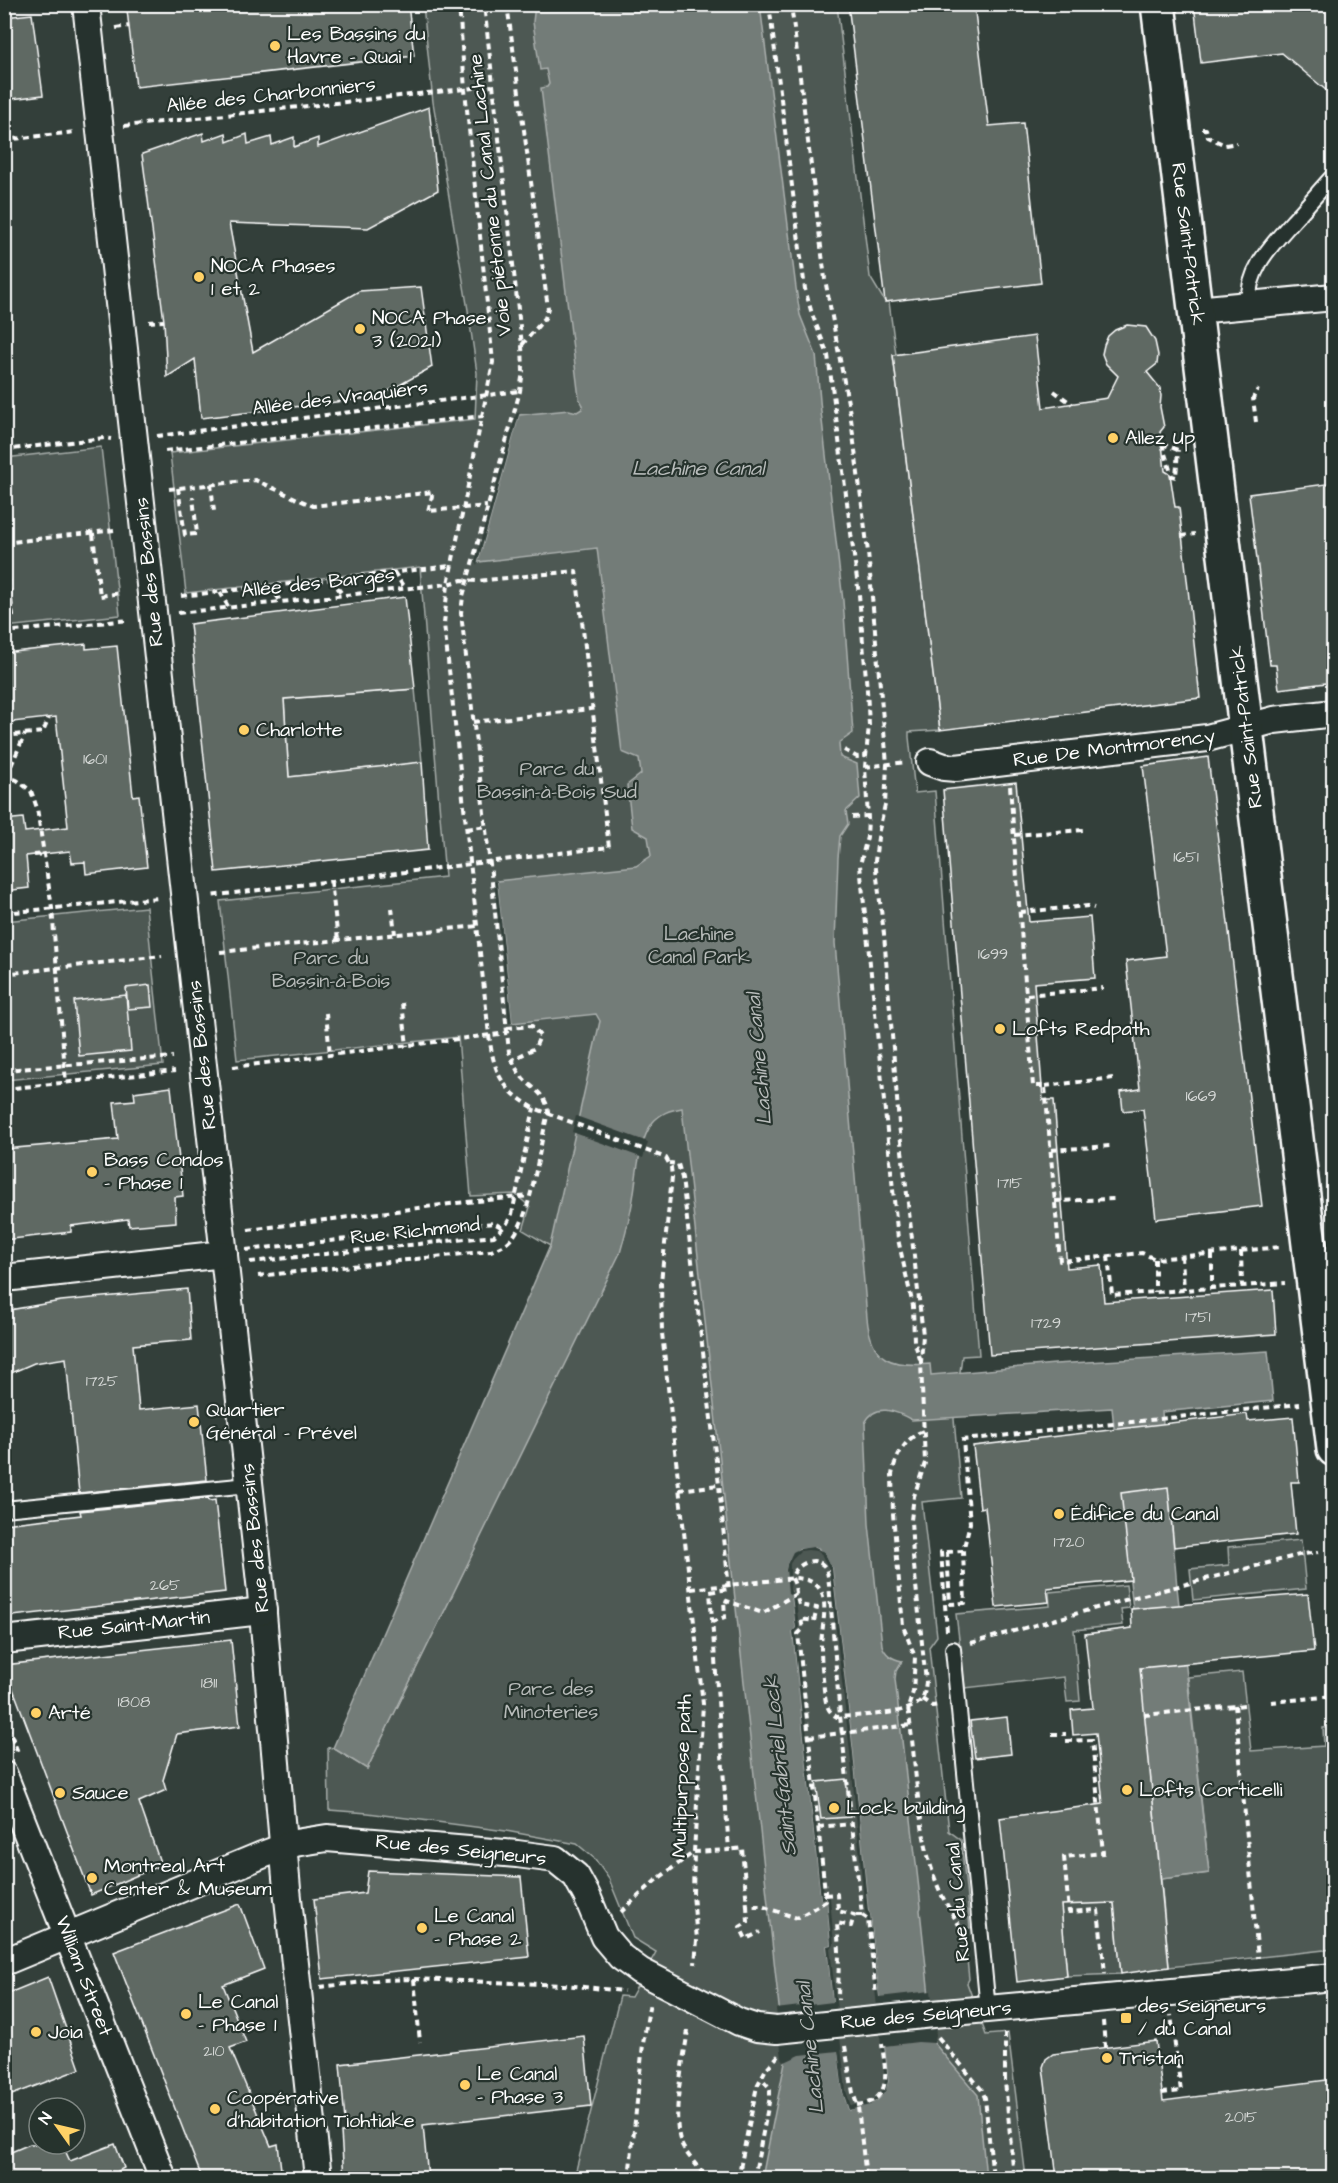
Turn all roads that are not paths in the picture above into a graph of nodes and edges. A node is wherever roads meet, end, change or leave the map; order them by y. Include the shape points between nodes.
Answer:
1 (86, 4) edge
2 (1158, 4) edge
3 (1334, 175) edge
4 (1334, 297) edge
5 (1248, 305) junction
6 (1196, 310) junction
7 (1334, 713) edge
8 (1246, 728) junction
9 (921, 762) road end
10 (224, 1254) junction
11 (4, 1278) edge
12 (1334, 1449) edge
13 (249, 1485) junction
14 (4, 1509) edge
15 (263, 1611) junction
16 (4, 1640) edge
17 (953, 1648) road end
18 (13, 1768) edge
19 (284, 1847) junction
20 (68, 1935) junction
21 (4, 1962) edge
22 (1334, 1977) edge
23 (987, 2009) junction
24 (163, 2178) edge
25 (318, 2178) edge

1 - 10 street, Rue des Bassins
2 - 6 main road, Rue Saint-Patrick
3 - 5 lane via 1268,249 1252,276
4 - 5 street
5 - 6 street
6 - 8 main road, Rue Saint-Patrick
7 - 8 street, Rue De Montmorency
8 - 9 street, Rue De Montmorency via 1207,738 956,768
8 - 12 main road, Rue Saint-Patrick
10 - 11 street
10 - 13 street, Rue des Bassins
13 - 14 lane
13 - 15 street, Rue des Bassins
15 - 16 street, Rue Saint-Martin
15 - 19 street, Rue des Bassins
17 - 23 lane, Rue du Canal
18 - 20 street, William Street
19 - 20 street, Rue des Seigneurs
19 - 23 street, Rue des Seigneurs, bridge via 327,1838 555,1859 576,1876 609,1945 627,1963 738,2022 757,2028 934,2025
19 - 25 street, Rue des Bassins
20 - 21 street, Rue des Seigneurs
20 - 24 street, William Street
22 - 23 street, Rue des Seigneurs

